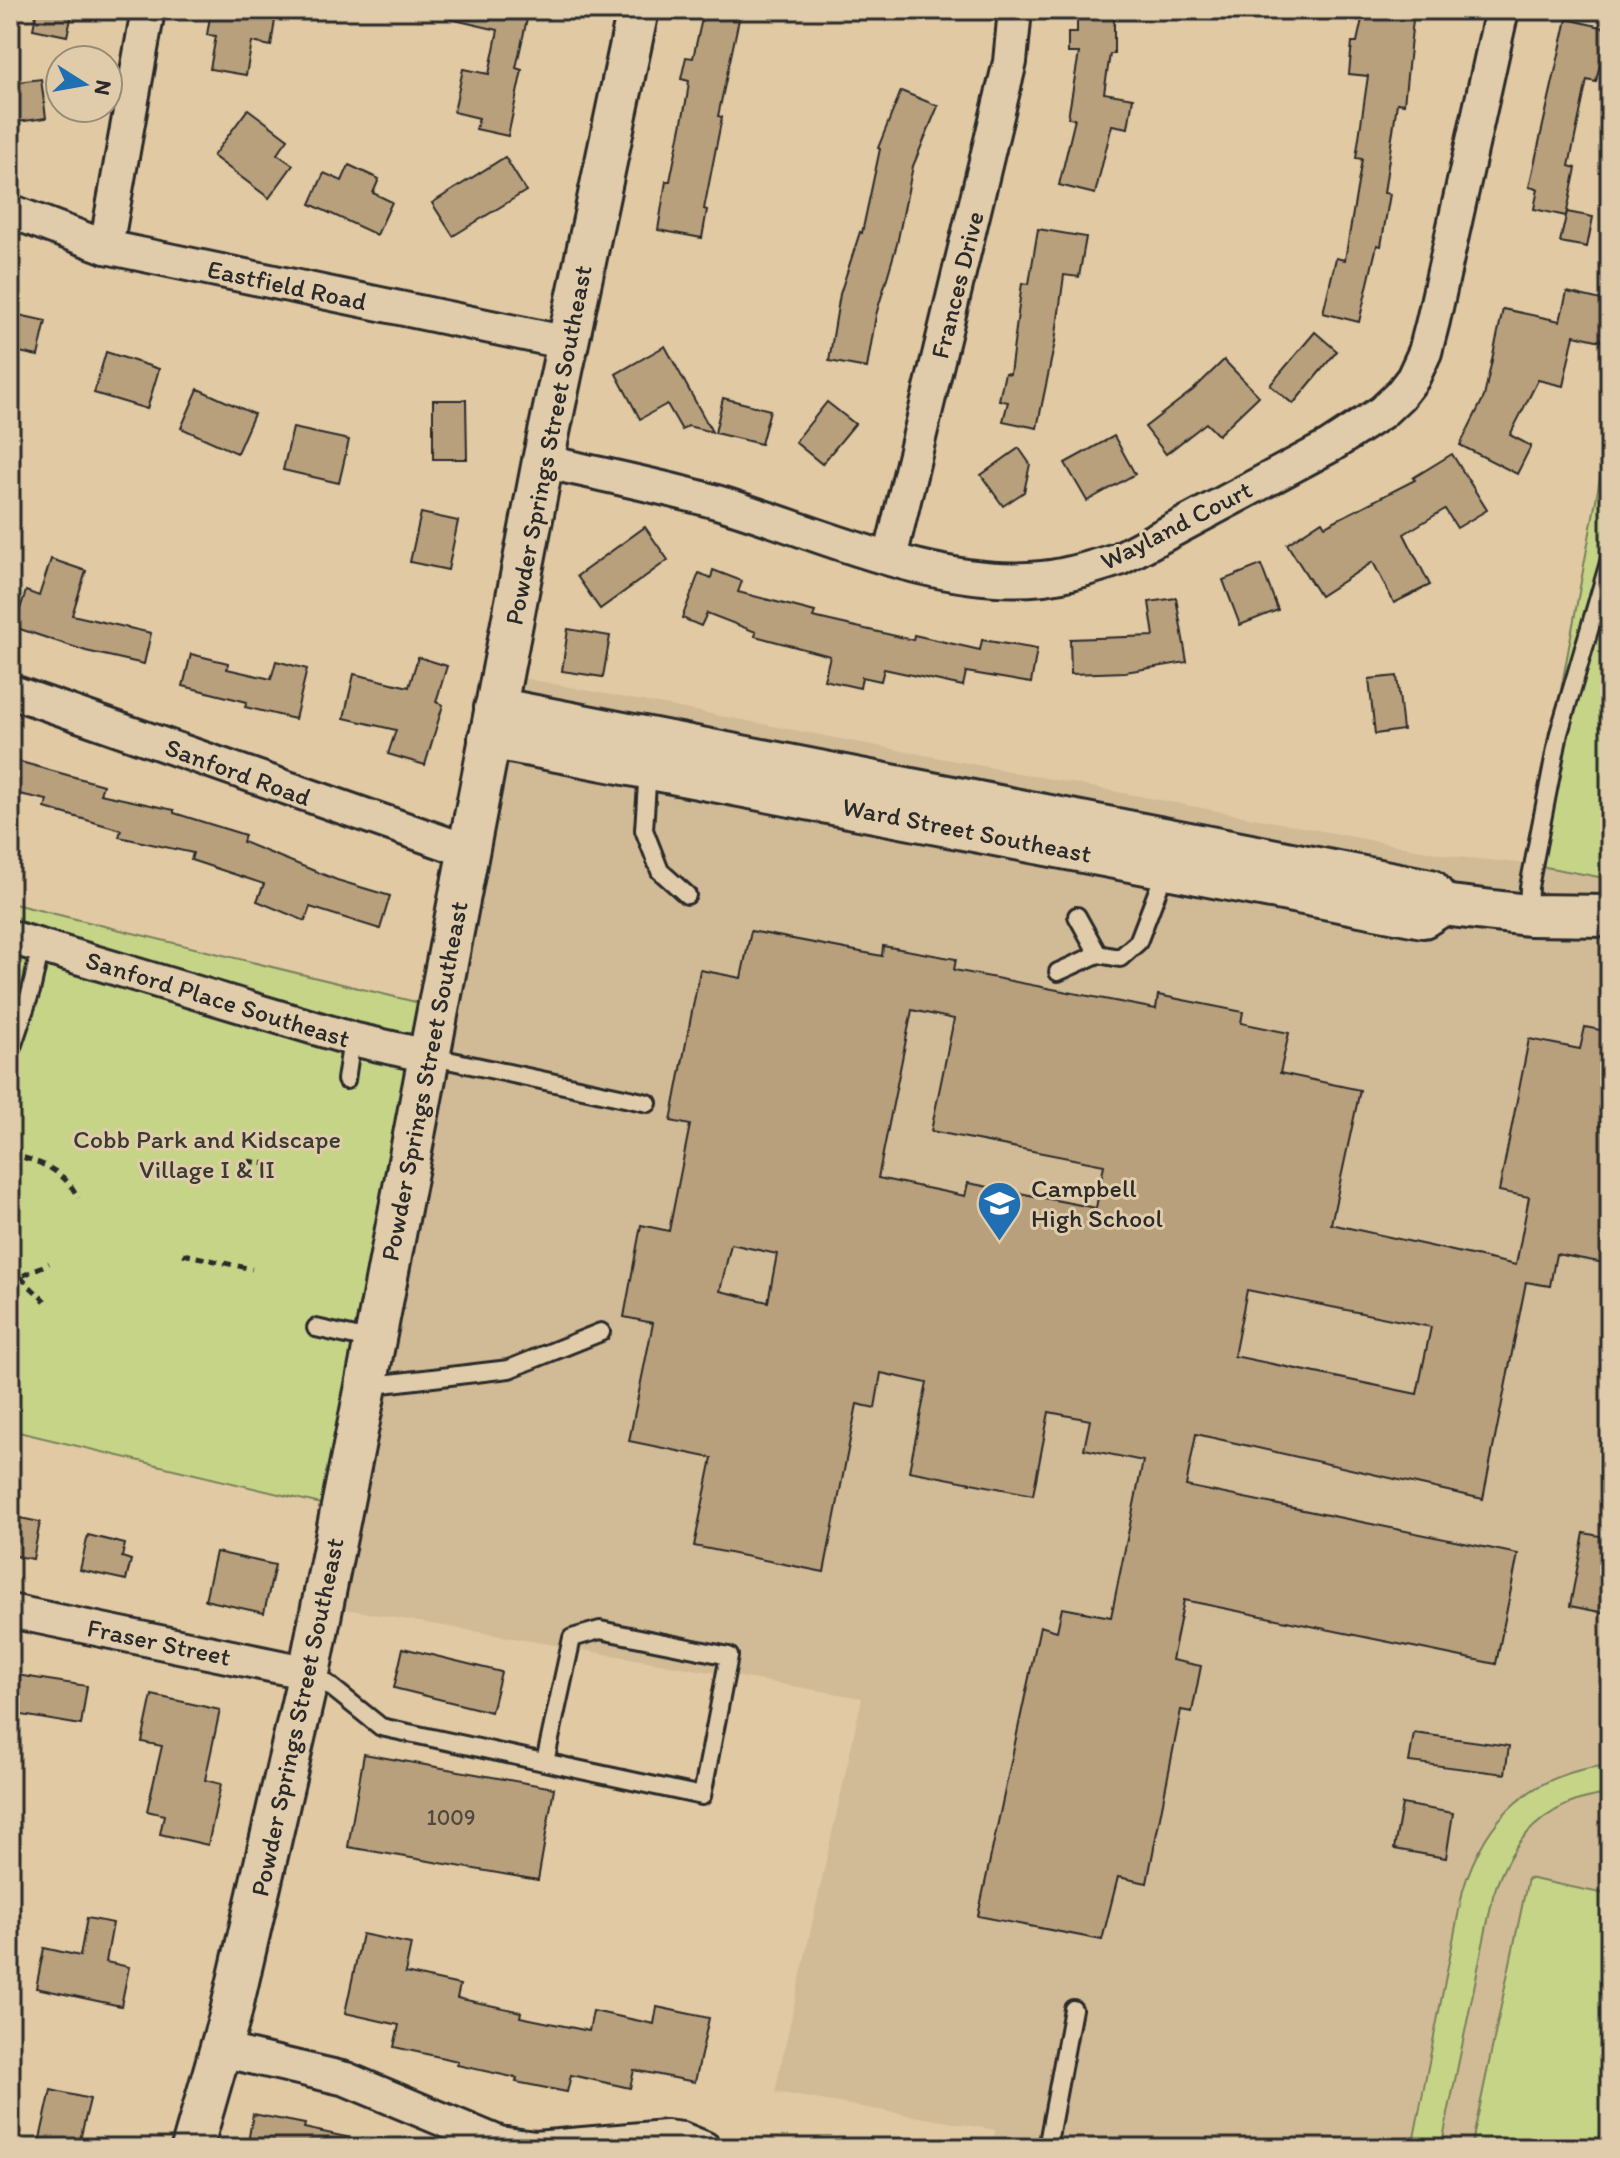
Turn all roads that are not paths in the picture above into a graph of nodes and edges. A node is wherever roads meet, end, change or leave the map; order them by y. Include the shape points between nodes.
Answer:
1 (148, 10) edge
2 (638, 10) edge
3 (1015, 10) edge
4 (1502, 10) edge
5 (10, 211) edge
6 (106, 247) junction
7 (568, 343) junction
8 (543, 461) junction
9 (890, 558) junction
10 (1610, 559) edge
11 (10, 691) edge
12 (492, 723) junction
13 (651, 753) junction
14 (1135, 832) junction
15 (468, 851) junction
16 (1159, 868) junction
17 (687, 895) dead end
18 (1442, 905) junction
19 (1528, 915) junction
20 (1077, 916) dead end
21 (1610, 916) edge
22 (10, 937) edge
23 (41, 946) junction
24 (1098, 954) junction
25 (1058, 972) dead end
26 (352, 1039) junction
27 (10, 1053) edge
28 (428, 1056) junction
29 (346, 1080) dead end
30 (648, 1103) dead end
31 (316, 1328) dead end
32 (601, 1332) dead end
33 (374, 1342) junction
34 (367, 1381) junction
35 (10, 1611) edge
36 (309, 1673) junction
37 (545, 1762) junction
38 (1073, 2009) dead end
39 (221, 2050) junction
40 (192, 2148) edge
41 (704, 2148) edge
42 (1047, 2148) edge

1 - 6 street
2 - 7 street, Powder Springs Street Southeast
3 - 9 street, Frances Drive via 1010,62
4 - 9 street, Wayland Court via 1425,352 1413,378 1382,412 1133,551 1084,570 1000,579
5 - 6 street, Eastfield Road
6 - 7 street, Eastfield Road
7 - 8 street, Powder Springs Street Southeast
8 - 9 street, Wayland Court via 722,503
8 - 12 street, Powder Springs Street Southeast
10 - 19 lane via 1559,733
11 - 15 street, Sanford Road
12 - 13 street, Ward Street Southeast
12 - 15 street, Powder Springs Street Southeast
13 - 14 street, Ward Street Southeast
13 - 16 street, Ward Street Southeast
13 - 17 lane via 644,830 660,871
14 - 16 lane
14 - 18 street, Ward Street Southeast via 1430,890
15 - 28 street, Powder Springs Street Southeast
16 - 18 street, Ward Street Southeast via 1423,917
16 - 24 lane via 1161,882 1138,942 1120,958
18 - 19 street, Ward Street Southeast
19 - 21 street, Ward Street Southeast
20 - 24 lane
22 - 23 street, Sanford Place Southeast
23 - 26 street, Sanford Place Southeast
23 - 27 lane
24 - 25 lane
26 - 28 street, Sanford Place Southeast
26 - 29 lane
28 - 30 lane
28 - 33 street, Powder Springs Street Southeast
31 - 33 lane
32 - 34 lane via 509,1369 382,1384
33 - 34 street, Powder Springs Street Southeast
34 - 36 street, Powder Springs Street Southeast
35 - 36 street, Fraser Street
36 - 37 lane via 381,1727
36 - 39 street, Powder Springs Street Southeast
37 - 37 lane via 702,1796 729,1656 600,1630 572,1638
38 - 42 lane
39 - 40 street, Powder Springs Street Southeast
39 - 41 street via 346,2079 515,2146 666,2137

